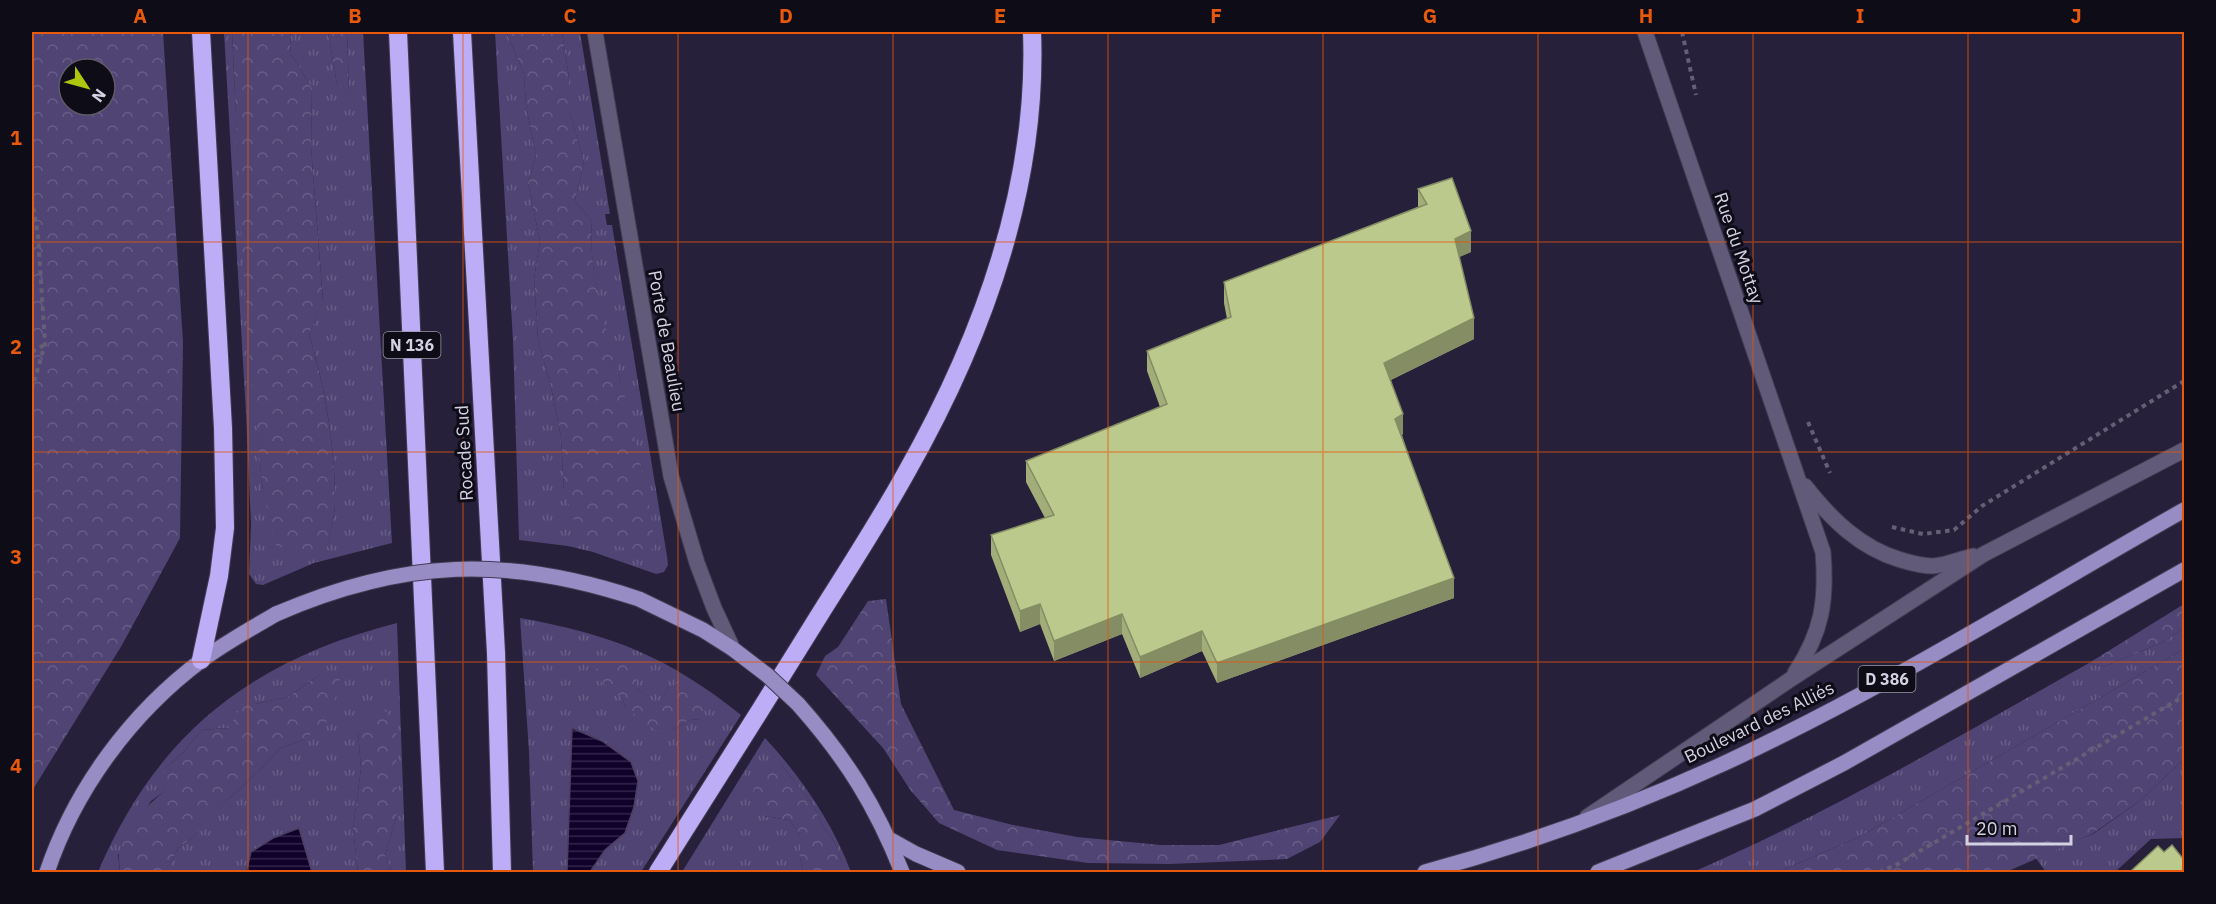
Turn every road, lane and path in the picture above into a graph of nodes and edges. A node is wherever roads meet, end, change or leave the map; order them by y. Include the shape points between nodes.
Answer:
1 (201, 32) edge
2 (398, 32) edge
3 (462, 32) edge
4 (596, 32) edge
5 (1032, 32) edge
6 (1645, 32) edge
7 (1682, 32) edge
8 (1697, 99) dead end
9 (32, 199) edge
10 (45, 344) junction
11 (32, 352) edge
12 (2184, 381) edge
13 (32, 389) edge
14 (1806, 418) dead end
15 (2184, 450) edge
16 (1797, 477) junction
17 (1833, 481) dead end
18 (2184, 510) edge
19 (1889, 526) dead end
20 (1984, 554) junction
21 (2184, 570) edge
22 (733, 649) junction
23 (201, 660) junction
24 (1791, 679) junction
25 (2184, 696) edge
26 (1576, 824) junction
27 (889, 839) junction
28 (47, 873) edge
29 (435, 873) edge
30 (502, 873) edge
31 (658, 873) edge
32 (902, 873) edge
33 (958, 873) edge
34 (1425, 873) edge
35 (1598, 873) edge
36 (1879, 873) edge

1 - 23 highway via 225,498 219,576
2 - 29 highway, N 136
3 - 30 highway, Rocade Sud via 496,653
4 - 22 street, Porte de Beaulieu via 671,476 697,563
5 - 31 highway via 1030,105 1021,176 1005,246 964,360 906,473
6 - 16 street, Rue du Mottay
7 - 8 path
9 - 10 path
10 - 11 path
10 - 13 path
12 - 19 path via 1982,506 1954,530 1923,534
14 - 17 path
15 - 20 street
16 - 20 street via 1827,514 1883,555 1932,566
16 - 24 street, Rue du Mottay via 1823,552 1826,587 1814,639
18 - 26 main road, Boulevard des Alliés / D 386 via 1802,725 1726,762
20 - 24 street
21 - 35 main road via 1844,763 1755,809
22 - 23 main road, bridge via 639,599 567,578 531,572 456,569 381,578 310,599 276,614
22 - 27 main road, bridge via 767,675 825,735 871,802
23 - 28 main road via 130,728 100,767 75,809
24 - 26 street
25 - 36 path
26 - 34 main road, Boulevard des Alliés / D 386
27 - 32 main road
27 - 33 main road

